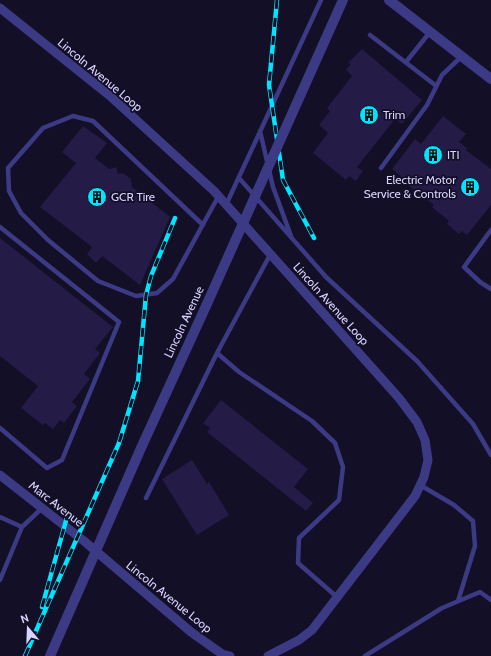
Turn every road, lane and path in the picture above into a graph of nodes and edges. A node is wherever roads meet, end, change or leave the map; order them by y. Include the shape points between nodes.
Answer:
1 (321, 0) edge
2 (343, 0) edge
3 (389, 0) edge
4 (0, 8) edge
5 (430, 32) junction
6 (370, 35) dead end
7 (462, 56) junction
8 (406, 62) junction
9 (491, 79) edge
10 (435, 85) junction
11 (260, 131) junction
12 (381, 168) dead end
13 (239, 178) junction
14 (218, 197) junction
15 (226, 205) junction
16 (203, 225) junction
17 (0, 226) edge
18 (491, 230) edge
19 (293, 239) junction
20 (270, 255) junction
21 (491, 289) edge
22 (217, 353) junction
23 (0, 428) edge
24 (491, 455) edge
25 (0, 475) edge
26 (420, 485) junction
27 (146, 498) dead end
28 (42, 508) junction
29 (0, 517) edge
30 (22, 527) junction
31 (96, 551) junction
32 (0, 580) edge
33 (337, 597) junction
34 (491, 600) edge
35 (458, 601) junction
36 (50, 656) edge
37 (230, 656) edge
38 (268, 656) edge
39 (365, 656) edge

1 - 11 lane
2 - 31 street, Lincoln Avenue, bridge
3 - 5 street
4 - 14 street, Lincoln Avenue Loop via 110,96
5 - 7 street
5 - 8 lane
6 - 8 lane
7 - 9 street
7 - 10 lane
8 - 10 lane
10 - 12 lane via 427,105
11 - 13 lane
11 - 19 lane via 273,187
13 - 15 lane
13 - 19 lane
14 - 15 street, Lincoln Avenue Loop
14 - 16 lane
15 - 20 street, Lincoln Avenue Loop
16 - 16 lane via 173,280 157,293 136,296 98,281 48,240 21,213 10,191 8,168 43,128 73,116 93,121
17 - 23 lane via 120,322 62,460 47,468
18 - 21 lane via 464,267
19 - 24 lane via 326,277 417,361 473,424
20 - 22 lane
20 - 26 street, Lincoln Avenue Loop via 399,398 417,422 425,440 428,460
22 - 27 lane
22 - 33 lane via 239,372 312,421 334,443 343,467 339,500 299,538 298,563
25 - 28 street, Marc Avenue
26 - 33 street, Lincoln Avenue Loop via 416,496
26 - 35 lane via 454,505 473,521 475,546
28 - 30 lane
28 - 31 street, Marc Avenue
29 - 30 lane
30 - 32 lane
31 - 36 street, Lincoln Avenue
31 - 37 street, Lincoln Avenue Loop via 191,632 222,654
33 - 38 street, Lincoln Avenue Loop via 312,630
34 - 35 lane via 480,592
35 - 39 lane via 442,608

